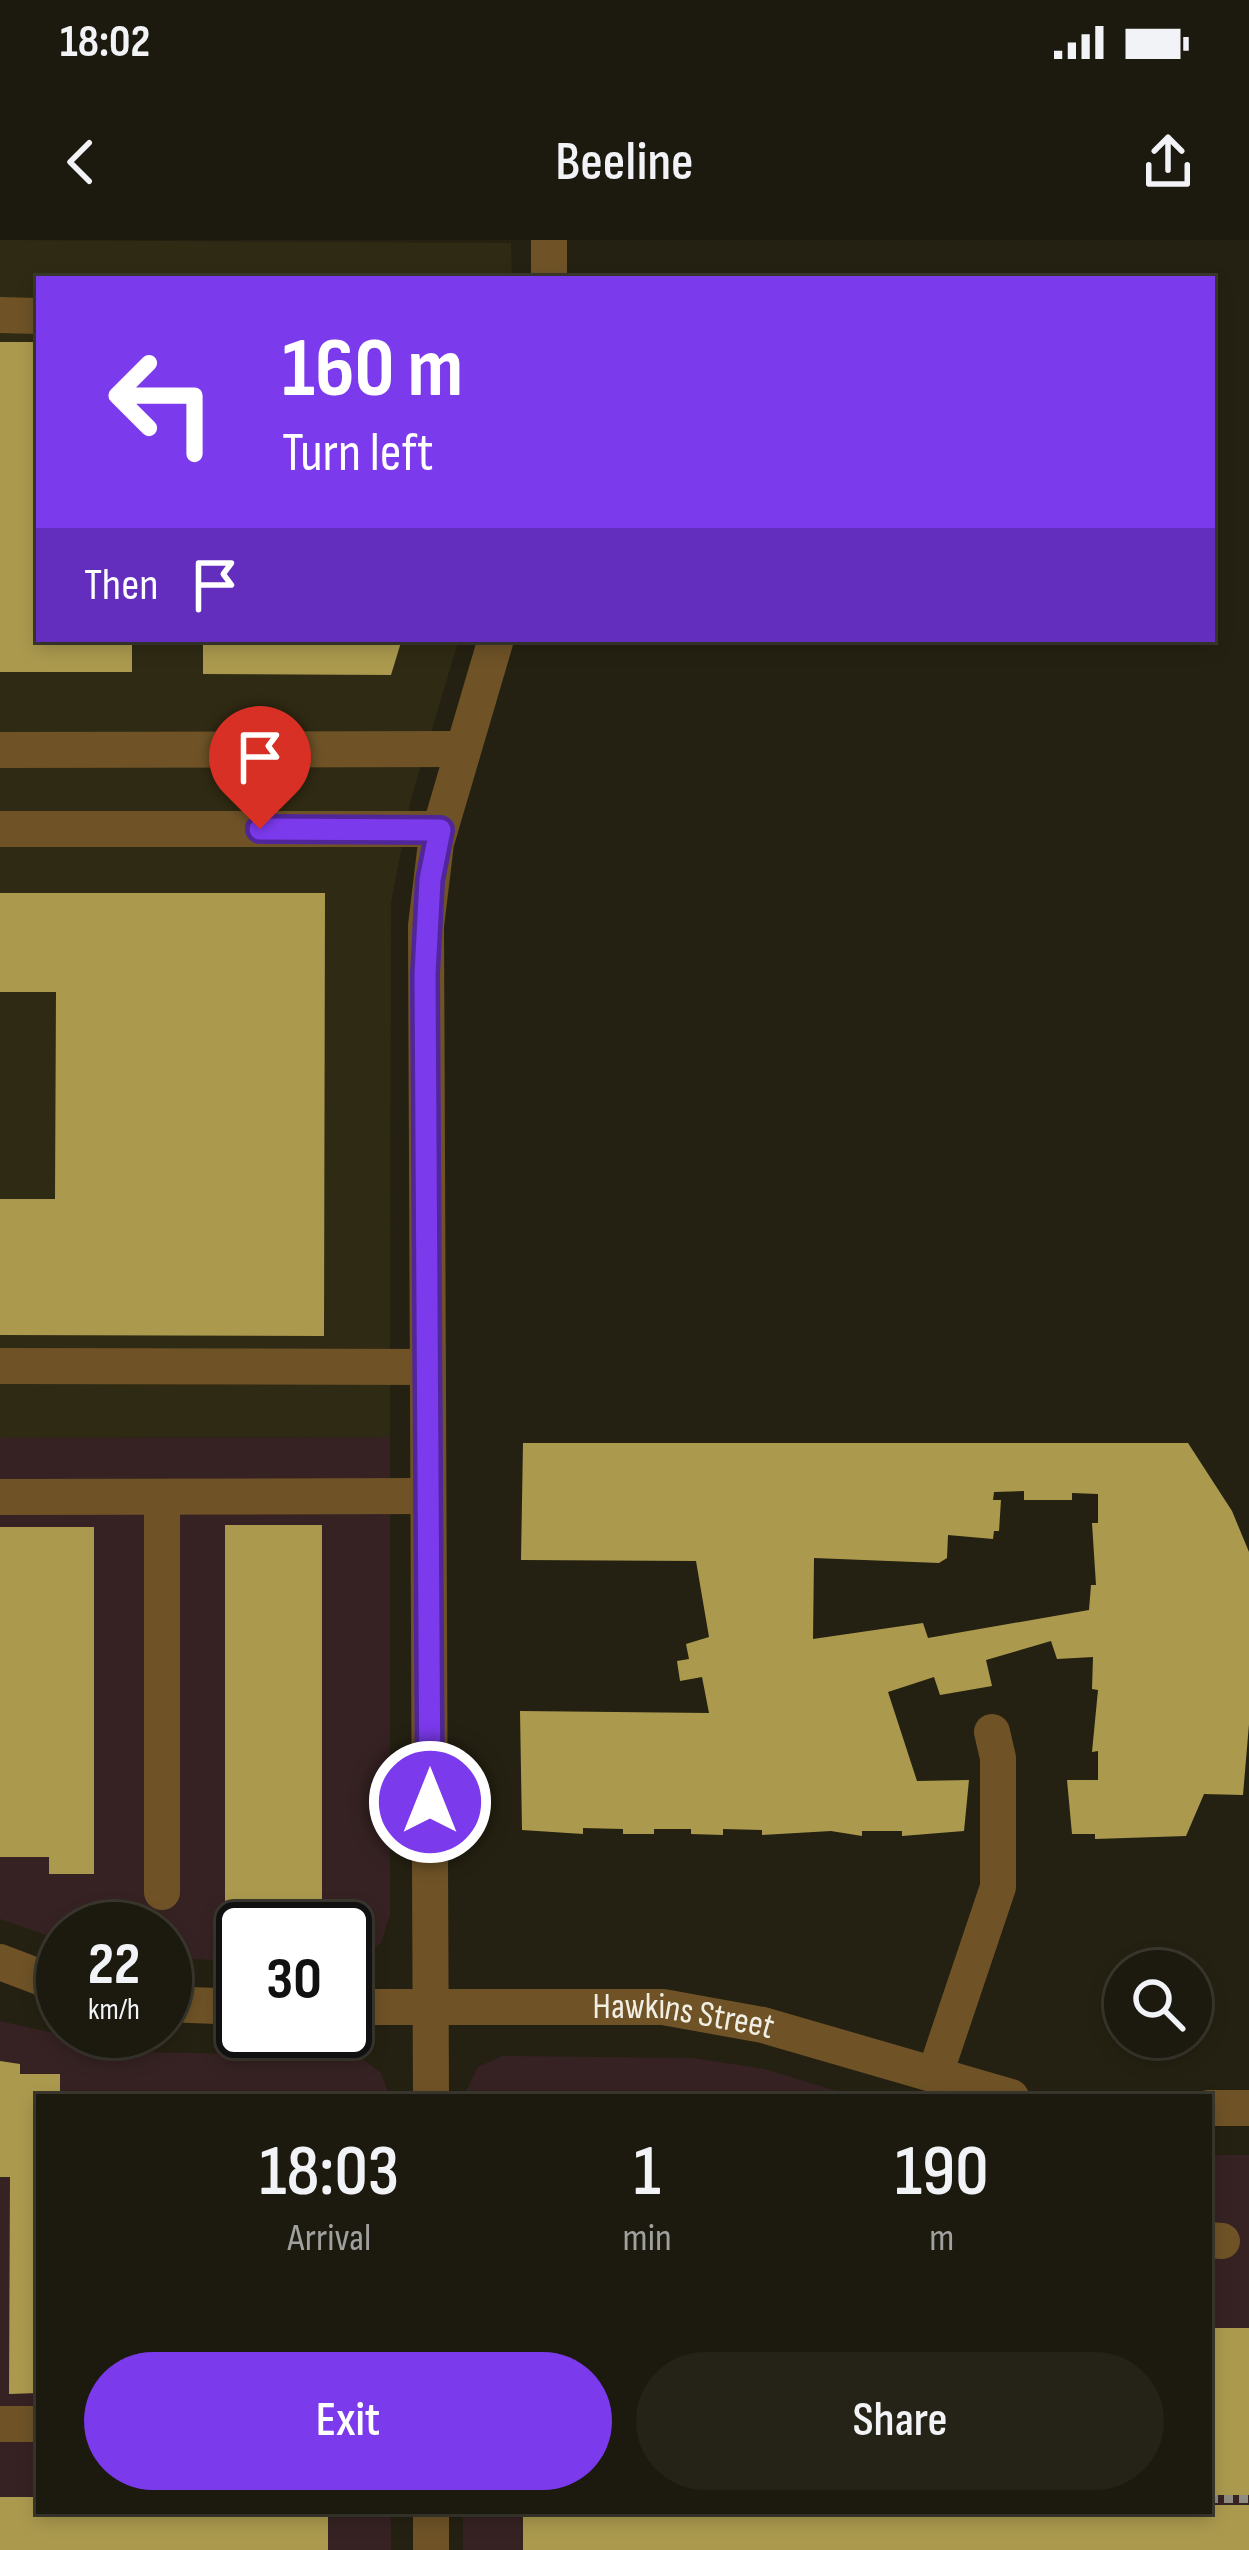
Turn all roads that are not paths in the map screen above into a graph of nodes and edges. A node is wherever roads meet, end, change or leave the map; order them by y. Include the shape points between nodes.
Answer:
1 (549, 240) edge
2 (549, 276) edge
3 (0, 316) edge
4 (36, 316) edge
5 (495, 642) edge
6 (463, 749) junction
7 (0, 750) edge
8 (0, 829) edge
9 (440, 830) junction
10 (0, 1366) edge
11 (427, 1367) junction
12 (428, 1496) junction
13 (0, 1497) edge
14 (162, 1497) junction
15 (992, 1732) dead end
16 (162, 1892) dead end
17 (0, 1962) edge
18 (36, 1976) edge
19 (431, 2006) junction
20 (372, 2007) edge
21 (942, 2083) edge
22 (431, 2094) edge
23 (996, 2094) edge
24 (1212, 2108) edge
25 (1249, 2108) edge
26 (0, 2424) edge
27 (36, 2424) edge
28 (431, 2514) edge
29 (431, 2550) edge

1 - 2 street
3 - 4 street
5 - 6 street
6 - 7 street
6 - 9 street
8 - 9 street
9 - 11 street via 425,958
10 - 11 street
11 - 12 street
12 - 14 street
12 - 19 street
13 - 14 street
14 - 16 street
15 - 21 street via 998,1887
17 - 18 street
19 - 20 street, Hawkins Street
19 - 21 street, Hawkins Street via 663,2007 763,2024
19 - 22 street
21 - 23 street, Hawkins Street
24 - 25 street
26 - 27 street
28 - 29 street

